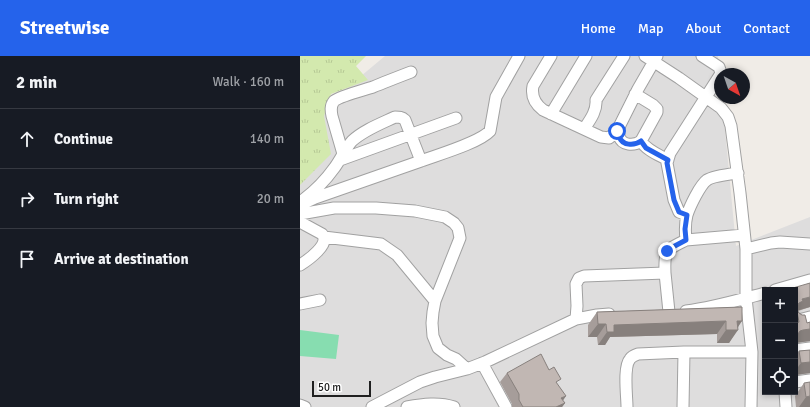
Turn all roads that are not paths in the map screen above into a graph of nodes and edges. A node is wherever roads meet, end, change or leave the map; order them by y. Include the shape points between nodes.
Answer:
1 (519, 56) edge
2 (551, 56) edge
3 (586, 56) edge
4 (624, 56) edge
5 (702, 56) edge
6 (652, 58) edge
7 (719, 68) edge
8 (411, 72) dead end
9 (714, 84) edge
10 (636, 94) junction
11 (706, 97) junction
12 (551, 114) junction
13 (456, 118) dead end
14 (619, 127) junction
15 (584, 129) junction
16 (411, 134) junction
17 (641, 141) junction
18 (342, 157) junction
19 (668, 160) junction
20 (421, 161) junction
21 (738, 173) junction
22 (300, 203) edge
23 (300, 214) edge
24 (687, 215) junction
25 (300, 222) edge
26 (744, 235) junction
27 (324, 237) junction
28 (686, 240) junction
29 (810, 244) edge
30 (746, 250) junction
31 (300, 265) edge
32 (665, 273) junction
33 (810, 280) edge
34 (786, 287) edge
35 (762, 294) edge
36 (746, 298) junction
37 (320, 300) dead end
38 (435, 301) junction
39 (300, 304) edge
40 (669, 312) junction
41 (617, 313) edge
42 (655, 313) edge
43 (810, 317) edge
44 (576, 319) junction
45 (798, 320) edge
46 (810, 348) edge
47 (798, 350) edge
48 (684, 352) junction
49 (752, 352) junction
50 (482, 363) junction
51 (467, 369) junction
52 (810, 380) edge
53 (798, 382) edge
54 (786, 395) edge
55 (300, 405) edge
56 (424, 406) edge
57 (305, 407) edge
58 (372, 407) edge
59 (407, 407) edge
60 (454, 407) edge
61 (506, 407) edge
62 (627, 407) edge
63 (683, 407) edge
64 (751, 407) edge
65 (786, 407) edge

1 - 20 street via 496,96 490,131 467,144
2 - 12 street via 532,91 539,107
3 - 12 street
4 - 15 street via 596,100 595,110
5 - 7 street
6 - 10 street
6 - 11 street
8 - 18 street via 334,102 331,111
9 - 11 street
10 - 14 street
10 - 17 street via 653,105 657,112
11 - 19 street
11 - 21 street via 728,117
12 - 15 street
13 - 16 street
14 - 15 street via 609,138
14 - 17 street via 618,134 622,142 633,145
16 - 18 street
16 - 18 street via 405,120 395,117 361,134
16 - 20 street
17 - 19 street via 646,148
18 - 22 street via 321,184
19 - 24 street via 674,200 679,212
20 - 22 street
21 - 24 street via 706,181
21 - 26 street
23 - 38 street via 334,208 376,208 415,211 450,219 458,228 460,238
24 - 28 street
25 - 27 street
26 - 28 street
26 - 30 street
27 - 31 street via 321,247
27 - 38 street via 381,244 397,254
28 - 32 street via 667,251 664,261
29 - 30 street via 780,242
30 - 36 street
32 - 40 street
32 - 44 street via 582,277 576,284
33 - 34 street
35 - 36 street
36 - 40 street via 696,310
36 - 49 street
37 - 39 street
38 - 51 street via 432,327 435,342 442,352 456,359
40 - 42 street
41 - 44 street
43 - 45 street
44 - 50 street
46 - 47 street
48 - 49 street
48 - 62 street via 633,356 627,363
48 - 63 street
49 - 64 street
50 - 51 street
50 - 61 street
51 - 58 street via 420,382
52 - 53 street
54 - 65 street
55 - 57 street
56 - 59 street
56 - 60 street via 444,404

